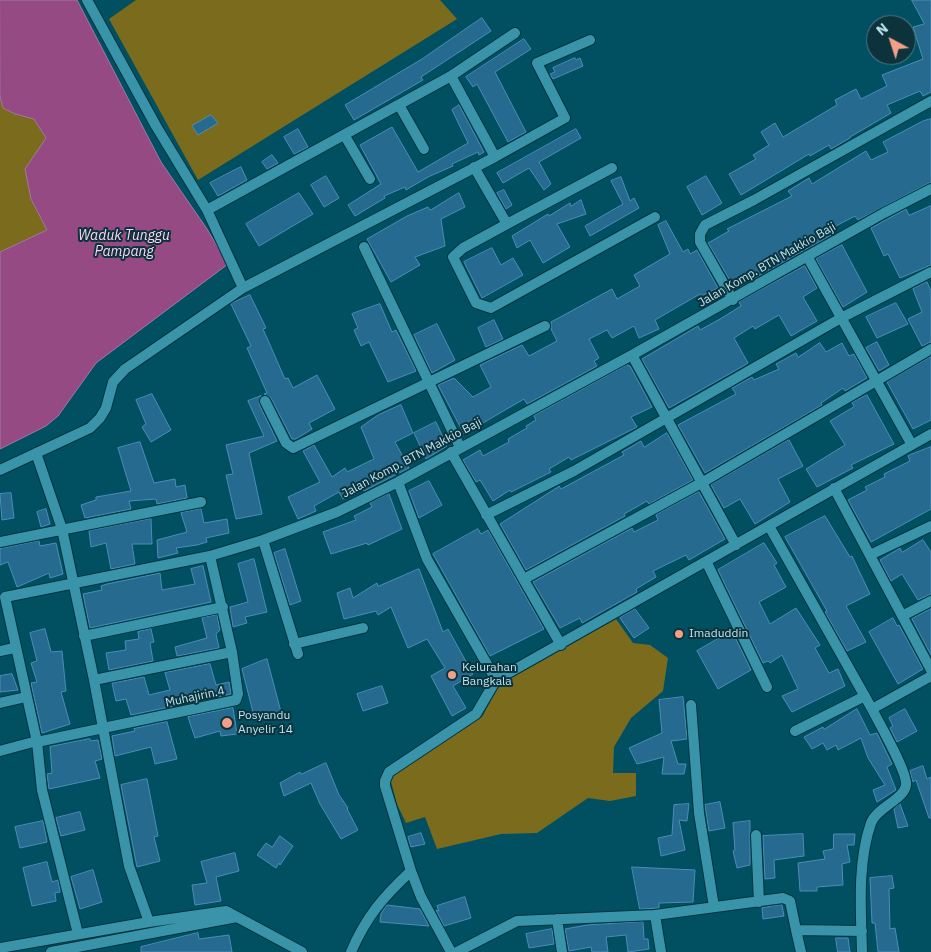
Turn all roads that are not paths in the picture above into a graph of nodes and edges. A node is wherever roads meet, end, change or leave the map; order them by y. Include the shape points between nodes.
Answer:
1 (87, 0) edge
2 (515, 33) dead end
3 (590, 40) dead end
4 (451, 76) junction
5 (931, 101) edge
6 (399, 105) junction
7 (345, 136) junction
8 (424, 149) dead end
9 (495, 156) junction
10 (474, 168) junction
11 (612, 168) dead end
12 (370, 179) dead end
13 (931, 189) edge
14 (207, 210) junction
15 (655, 217) dead end
16 (507, 224) junction
17 (364, 247) dead end
18 (806, 256) junction
19 (931, 272) edge
20 (243, 288) junction
21 (733, 300) junction
22 (841, 318) junction
23 (545, 326) dead end
24 (931, 349) edge
25 (632, 356) junction
26 (429, 382) junction
27 (876, 383) junction
28 (265, 401) dead end
29 (666, 418) junction
30 (931, 434) edge
31 (912, 445) junction
32 (456, 450) junction
33 (36, 453) junction
34 (0, 470) edge
35 (398, 482) junction
36 (703, 482) junction
37 (834, 488) junction
38 (201, 502) dead end
39 (486, 515) junction
40 (769, 526) junction
41 (931, 526) edge
42 (62, 529) junction
43 (262, 540) junction
44 (0, 542) edge
45 (736, 545) junction
46 (870, 555) junction
47 (210, 556) junction
48 (707, 563) junction
49 (524, 579) junction
50 (72, 584) junction
51 (2, 598) edge
52 (931, 601) edge
53 (223, 607) junction
54 (902, 616) junction
55 (364, 628) dead end
56 (84, 636) junction
57 (561, 645) junction
58 (14, 648) junction
59 (0, 651) edge
60 (232, 652) junction
61 (931, 670) edge
62 (931, 676) edge
63 (94, 680) junction
64 (496, 680) junction
65 (767, 688) dead end
66 (865, 696) junction
67 (26, 698) junction
68 (0, 703) edge
69 (691, 705) dead end
70 (872, 709) junction
71 (102, 729) junction
72 (795, 731) dead end
73 (37, 742) junction
74 (0, 751) edge
75 (756, 835) dead end
76 (411, 871) junction
77 (759, 902) junction
78 (714, 907) junction
79 (655, 915) junction
80 (237, 917) junction
81 (557, 919) junction
82 (149, 922) junction
83 (796, 930) junction
84 (862, 930) junction
85 (78, 934) junction
86 (42, 941) junction
87 (0, 948) edge
88 (44, 952) edge
89 (51, 952) edge
90 (302, 952) edge
91 (351, 952) edge
92 (450, 952) edge
93 (457, 952) edge
94 (562, 952) edge
95 (661, 952) edge
96 (801, 952) edge
97 (862, 952) edge

1 - 14 street via 156,126
2 - 4 street
3 - 9 street via 537,63 564,118
4 - 6 street
4 - 9 street
5 - 21 street via 705,225 700,242
6 - 7 street
6 - 8 street
7 - 12 street
7 - 14 street
9 - 10 street
10 - 16 street
10 - 20 street
11 - 16 street
13 - 18 street, Jalan Komp. BTN Makkio Baji
14 - 20 street
15 - 16 street via 491,308 476,302 453,257
17 - 26 street
18 - 21 street, Jalan Komp. BTN Makkio Baji
18 - 22 street
19 - 22 street
20 - 33 street via 125,370 113,382 106,408 90,428
21 - 25 street, Jalan Komp. BTN Makkio Baji
22 - 27 street
22 - 29 street
23 - 26 street
24 - 27 street
25 - 29 street
25 - 32 street, Jalan Komp. BTN Makkio Baji
26 - 28 street via 293,448 286,443
26 - 32 street
27 - 31 street
27 - 36 street
29 - 36 street
29 - 39 street via 574,471
30 - 31 street
31 - 37 street
32 - 35 street, Jalan Komp. BTN Makkio Baji
32 - 39 street
33 - 34 street
33 - 42 street
35 - 43 street, Jalan Komp. BTN Makkio Baji via 337,512
35 - 64 street via 426,558
36 - 45 street
36 - 49 street
37 - 40 street
37 - 46 street
38 - 42 street
39 - 49 street
40 - 45 street
40 - 66 street
41 - 46 street
42 - 44 street
42 - 50 street
43 - 47 street, Jalan Komp. BTN Makkio Baji
43 - 55 street via 296,649
45 - 48 street
46 - 54 street
47 - 50 street, Jalan Komp. BTN Makkio Baji
47 - 53 street, Muhajirin.4
48 - 57 street
48 - 65 street
49 - 57 street
50 - 51 street, Jalan Komp. BTN Makkio Baji
50 - 56 street
51 - 58 street, Jalan Komp. BTN Makkio Baji
52 - 54 street
53 - 56 street
53 - 60 street, Muhajirin.4
54 - 61 street
56 - 63 street
57 - 64 street
58 - 59 street
58 - 67 street, Jalan Komp. BTN Makkio Baji
60 - 63 street
60 - 71 street, Muhajirin.4 via 238,694 234,701
62 - 70 street
63 - 71 street
64 - 76 street via 476,714 394,767 386,776 385,786
66 - 70 street
66 - 72 street
67 - 68 street
67 - 73 street, Jalan Komp. BTN Makkio Baji
69 - 78 street via 699,813
70 - 84 street via 901,767 906,785 904,791 876,814 871,823 862,872
71 - 73 street, Muhajirin.4
71 - 82 street via 129,866
73 - 74 street, Muhajirin.4
73 - 85 street, Jalan Komp. BTN Makkio Baji via 42,790
75 - 77 street
76 - 91 street via 378,902
76 - 92 street
77 - 78 street
77 - 83 street via 787,898
78 - 79 street
79 - 81 street
79 - 95 street
80 - 82 street via 226,911
80 - 89 street
80 - 90 street
81 - 93 street via 516,921
81 - 94 street
82 - 85 street
83 - 84 street
83 - 96 street
84 - 97 street
85 - 86 street
86 - 87 street
86 - 88 street

